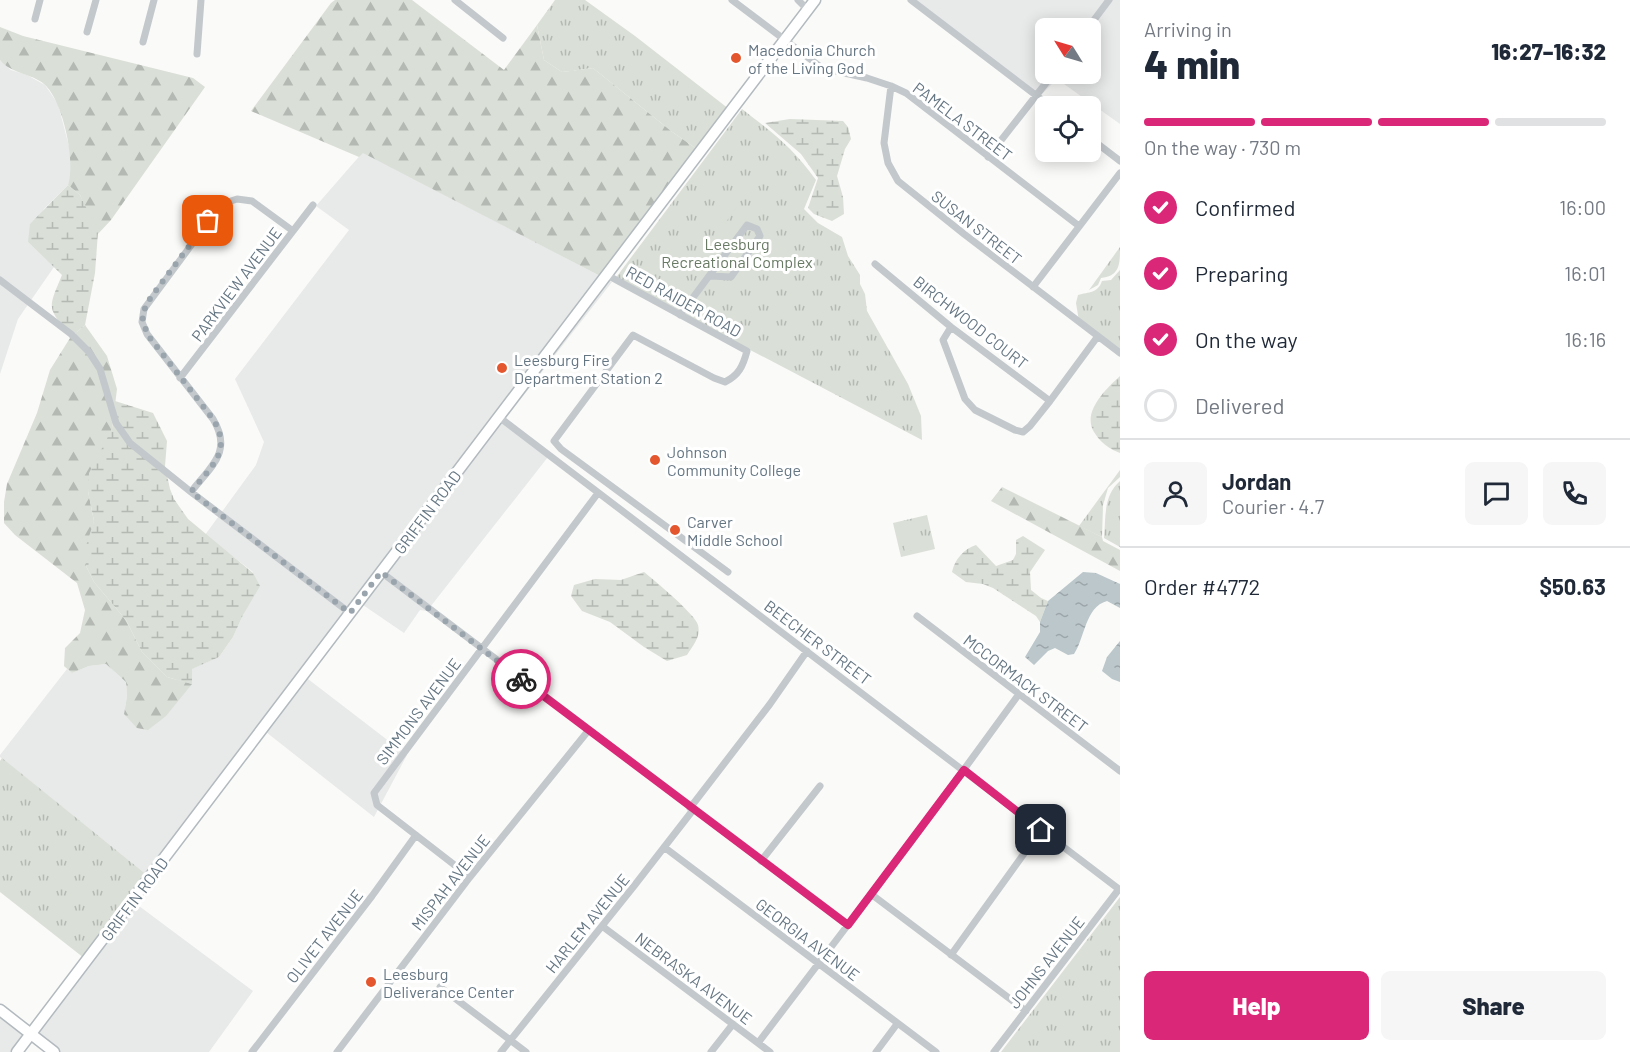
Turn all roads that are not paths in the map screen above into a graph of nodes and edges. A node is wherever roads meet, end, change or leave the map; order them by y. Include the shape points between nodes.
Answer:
1 (40, 0) edge
2 (96, 0) edge
3 (154, 0) edge
4 (201, 0) edge
5 (455, 0) edge
6 (732, 0) edge
7 (798, 0) edge
8 (815, 0) edge
9 (911, 0) edge
10 (1109, 0) edge
11 (808, 10) junction
12 (1096, 18) edge
13 (35, 19) dead end
14 (87, 32) dead end
15 (503, 38) dead end
16 (784, 41) junction
17 (143, 42) dead end
18 (197, 54) dead end
19 (1045, 84) edge
20 (891, 86) junction
21 (1036, 96) joint
22 (1035, 97) edge
23 (1101, 146) edge
24 (988, 157) junction
25 (1120, 161) edge
26 (1120, 173) edge
27 (313, 205) dead end
28 (1079, 226) junction
29 (293, 231) junction
30 (875, 264) dead end
31 (607, 275) junction
32 (710, 276) junction
33 (0, 280) edge
34 (1033, 287) junction
35 (681, 315) junction
36 (951, 327) junction
37 (1098, 336) junction
38 (1120, 353) edge
39 (180, 378) junction
40 (1050, 400) junction
41 (499, 417) junction
42 (191, 492) junction
43 (598, 493) junction
44 (381, 572) junction
45 (728, 572) dead end
46 (350, 613) junction
47 (917, 616) dead end
48 (481, 649) junction
49 (807, 651) junction
50 (1019, 694) junction
51 (588, 731) junction
52 (964, 770) junction
53 (1120, 771) edge
54 (820, 786) dead end
55 (692, 809) junction
56 (1041, 830) junction
57 (416, 835) junction
58 (664, 847) junction
59 (761, 861) junction
60 (470, 877) junction
61 (1120, 890) edge
62 (871, 894) junction
63 (848, 925) junction
64 (602, 926) junction
65 (951, 955) junction
66 (819, 964) junction
67 (440, 987) dead end
68 (0, 1010) edge
69 (1026, 1011) junction
70 (733, 1024) junction
71 (897, 1024) junction
72 (31, 1034) junction
73 (511, 1040) junction
74 (758, 1043) junction
75 (17, 1052) edge
76 (54, 1052) edge
77 (252, 1052) edge
78 (337, 1052) edge
79 (501, 1052) edge
80 (526, 1052) edge
81 (711, 1052) edge
82 (770, 1052) edge
83 (876, 1052) edge
84 (936, 1052) edge
85 (994, 1052) edge

1 - 13 street
2 - 14 street
3 - 17 street
4 - 18 street
5 - 15 street
6 - 16 street, PAMELA STREET
7 - 11 street
8 - 11 street, GRIFFIN ROAD
9 - 21 street
10 - 12 street
11 - 16 street, GRIFFIN ROAD
16 - 20 street, PAMELA STREET via 828,71
16 - 31 street, GRIFFIN ROAD
19 - 21 street
20 - 24 street, PAMELA STREET via 906,93
20 - 34 street, SUSAN STREET via 884,143 888,163 898,181
22 - 24 street
23 - 25 street
24 - 28 street, PAMELA STREET
26 - 28 street
27 - 29 street, PARKVIEW AVENUE
28 - 34 street
29 - 39 street, PARKVIEW AVENUE
29 - 39 street via 259,205 244,199 225,203 208,221 152,296 142,316 147,334
30 - 36 street, BIRCHWOOD COURT
31 - 35 street, RED RAIDER ROAD
31 - 41 street, GRIFFIN ROAD
32 - 32 street via 747,225 757,229 760,236 731,277
32 - 35 street
33 - 42 street via 84,346 100,369 121,432
34 - 37 street, SUSAN STREET
35 - 45 street, RED RAIDER ROAD via 747,351 735,377 725,382 714,378 633,335 554,441
36 - 40 street, BIRCHWOOD COURT
36 - 40 street via 943,340 965,399 975,410 1023,432
37 - 38 street, SUSAN STREET
37 - 40 street
39 - 42 street via 213,419 222,442 221,451
41 - 43 street, BEECHER STREET
41 - 44 street, GRIFFIN ROAD
42 - 46 street
43 - 48 street, SIMMONS AVENUE
43 - 49 street, BEECHER STREET
44 - 46 street, GRIFFIN ROAD
44 - 48 street
46 - 72 street, GRIFFIN ROAD
47 - 50 street, MCCORMACK STREET
48 - 51 street
48 - 57 street, SIMMONS AVENUE via 375,790 376,803
49 - 52 street, BEECHER STREET
49 - 55 street, HARLEM AVENUE
50 - 52 street
50 - 53 street, MCCORMACK STREET
51 - 55 street
51 - 60 street, MISPAH AVENUE
52 - 56 street, BEECHER STREET
52 - 62 street
54 - 59 street
55 - 58 street, HARLEM AVENUE
55 - 59 street
56 - 61 street, BEECHER STREET
56 - 65 street
57 - 60 street
57 - 77 street, OLIVET AVENUE
58 - 64 street, HARLEM AVENUE
58 - 66 street, GEORGIA AVENUE
59 - 63 street
60 - 78 street, MISPAH AVENUE
61 - 69 street, JOHNS AVENUE
62 - 63 street
62 - 65 street
63 - 66 street
64 - 70 street, NEBRASKA AVENUE
64 - 73 street, HARLEM AVENUE
65 - 69 street
66 - 71 street, GEORGIA AVENUE
66 - 74 street
67 - 73 street
68 - 72 street
69 - 85 street, JOHNS AVENUE
70 - 74 street, NEBRASKA AVENUE
70 - 81 street
71 - 83 street
71 - 84 street, GEORGIA AVENUE
72 - 75 street, GRIFFIN ROAD
72 - 76 street
73 - 79 street, HARLEM AVENUE
73 - 80 street
74 - 82 street, NEBRASKA AVENUE

